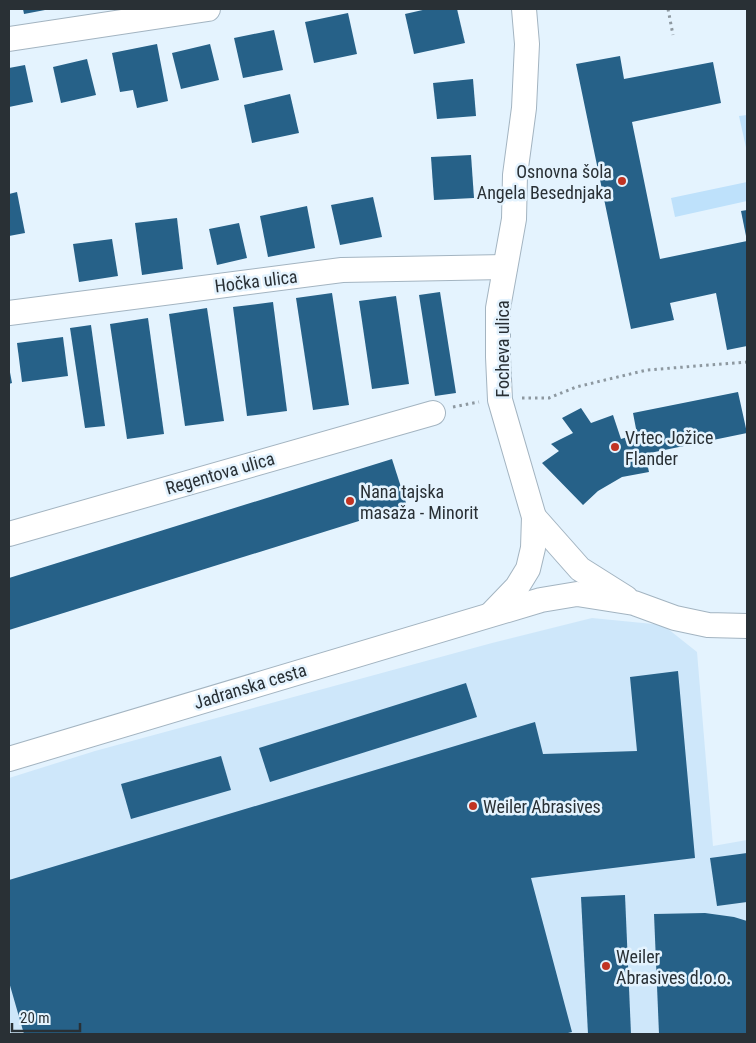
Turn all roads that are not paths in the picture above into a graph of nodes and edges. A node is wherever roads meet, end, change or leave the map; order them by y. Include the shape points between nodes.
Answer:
1 (208, 9) edge
2 (524, 9) edge
3 (9, 39) edge
4 (506, 267) junction
5 (9, 313) edge
6 (433, 413) road end
7 (534, 517) junction
8 (9, 534) edge
9 (634, 603) junction
10 (492, 613) junction
11 (747, 626) edge
12 (9, 759) edge

1 - 3 street
2 - 4 street, Focheva ulica via 527,44 524,108 515,175 514,219
4 - 5 street, Hočka ulica via 342,270
4 - 7 street, Focheva ulica via 498,308 500,400
6 - 8 street, Regentova ulica
7 - 9 street via 580,569
7 - 10 street, Focheva ulica via 533,548 528,569 517,587
9 - 10 street, Jadranska cesta via 577,594
9 - 11 street via 708,625
10 - 12 street, Jadranska cesta

